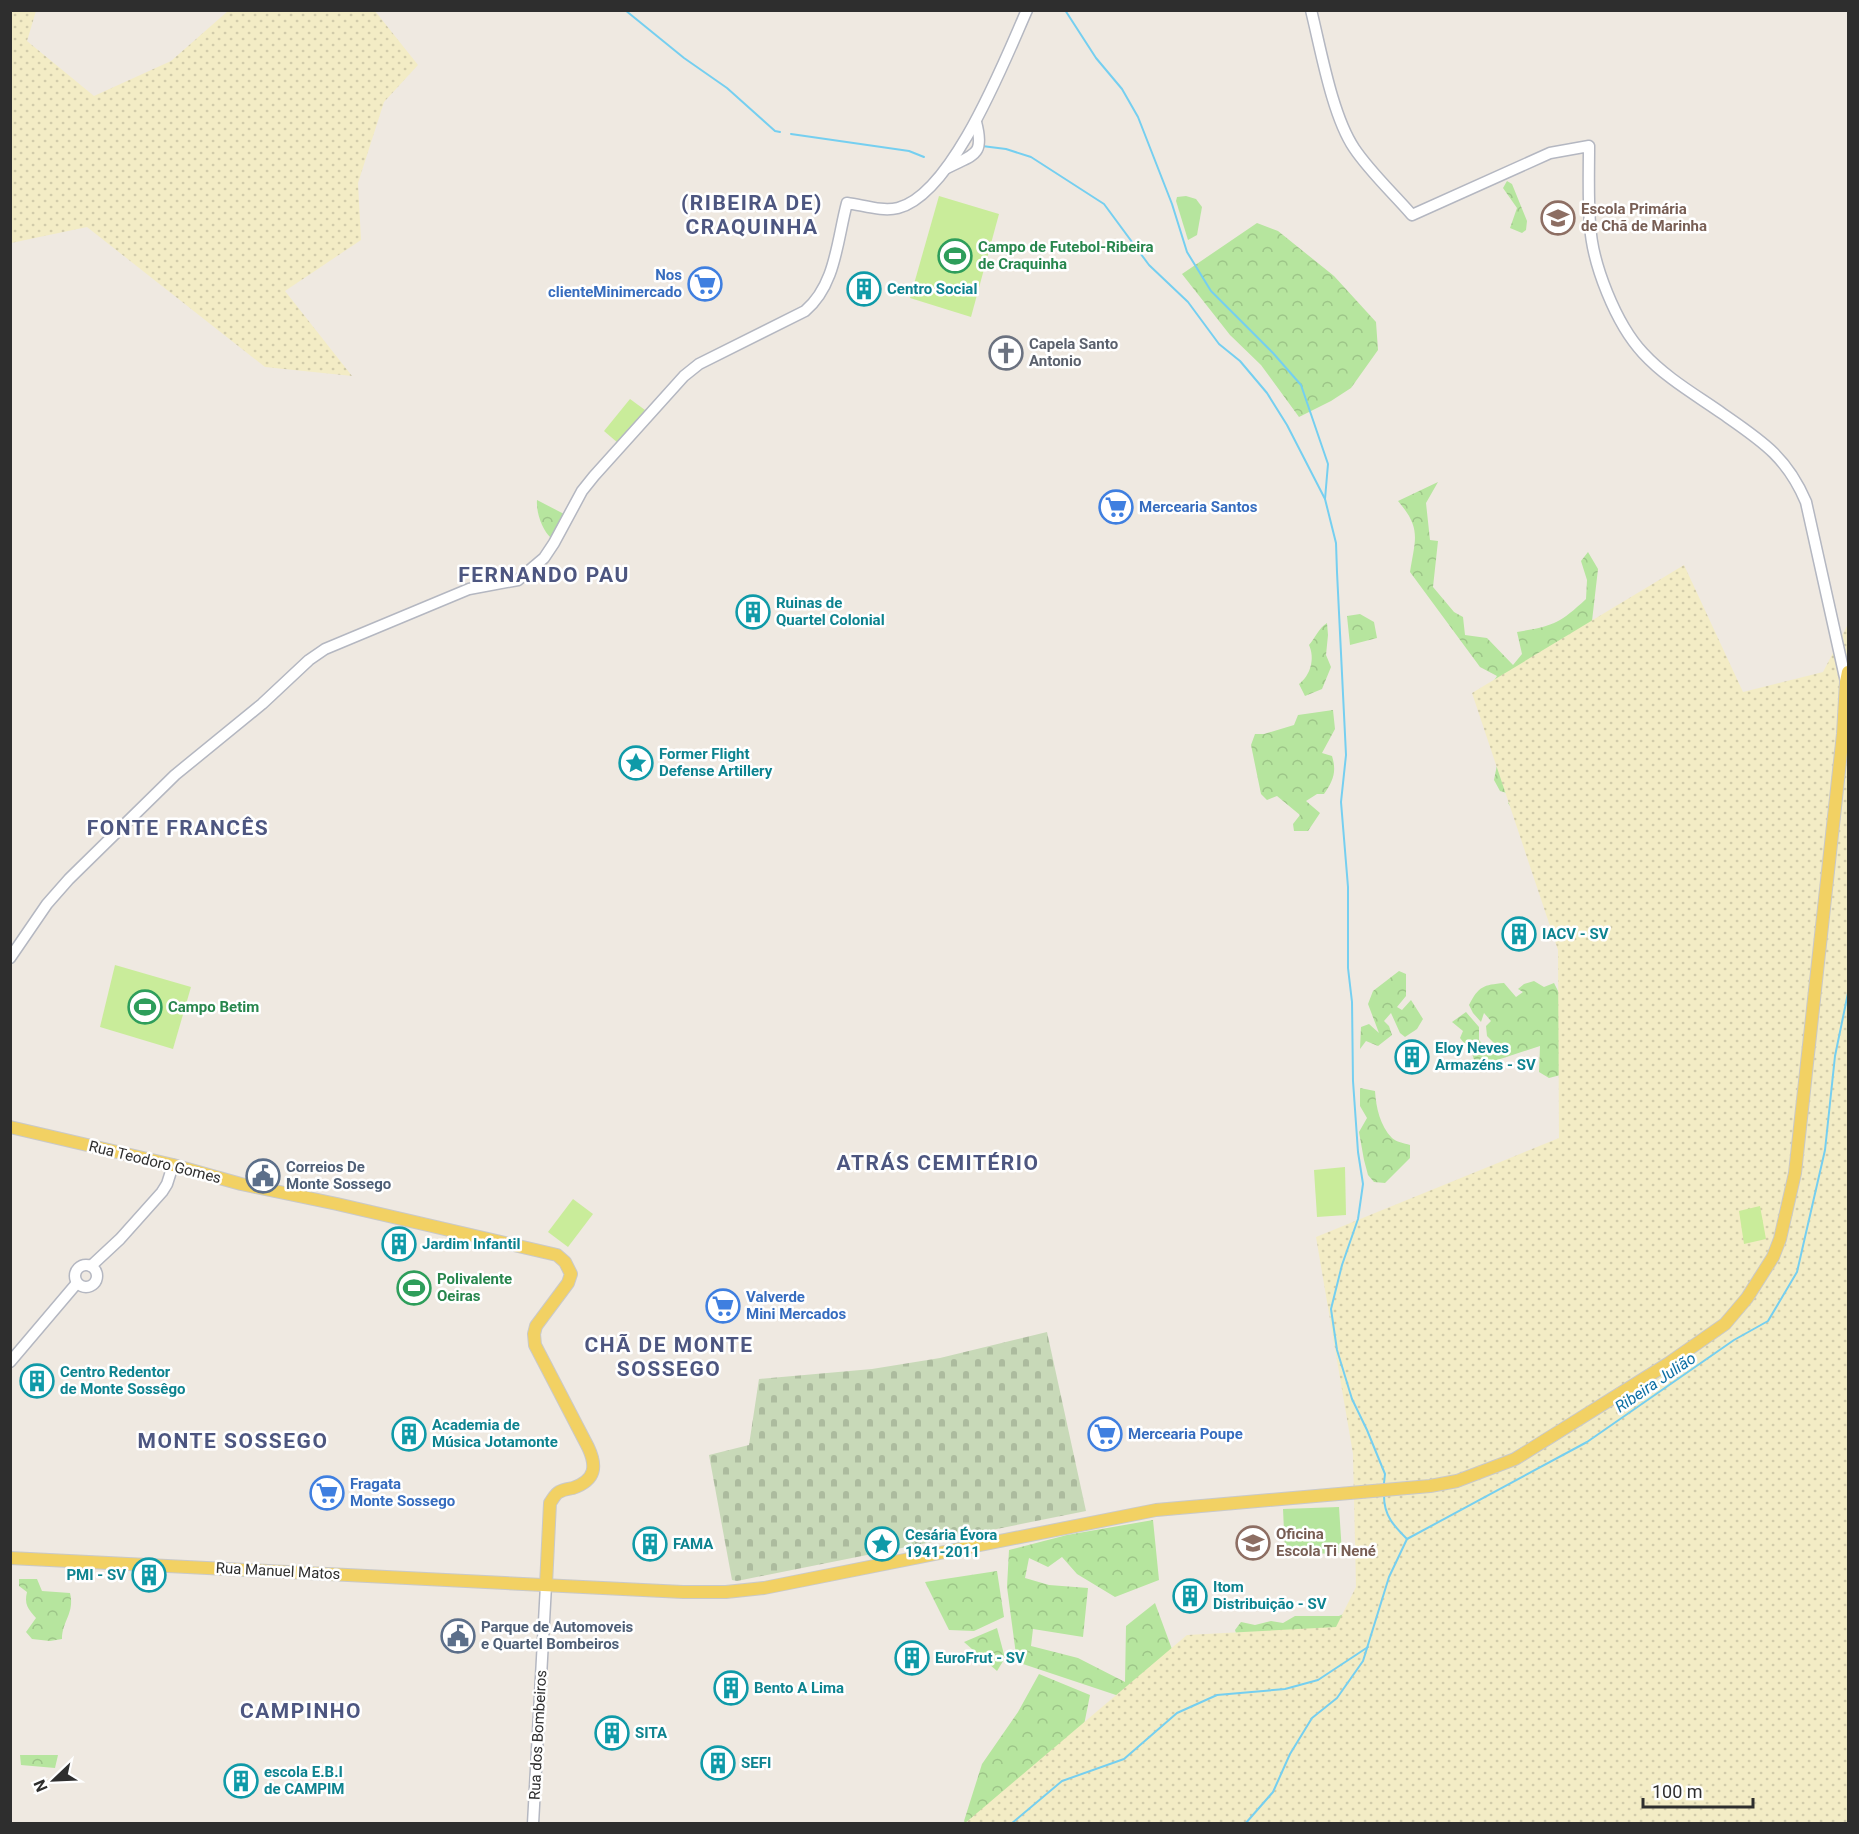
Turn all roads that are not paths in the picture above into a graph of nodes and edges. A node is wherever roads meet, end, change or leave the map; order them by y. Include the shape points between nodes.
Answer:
1 (1027, 10) edge
2 (1311, 10) edge
3 (976, 122) junction
4 (946, 168) junction
5 (1847, 677) edge
6 (10, 958) edge
7 (10, 1127) edge
8 (173, 1165) junction
9 (94, 1270) junction
10 (81, 1286) junction
11 (10, 1362) edge
12 (550, 1503) joint
13 (10, 1558) edge
14 (546, 1585) junction
15 (533, 1824) edge

1 - 3 street
2 - 5 street via 1340,119 1350,142 1412,215 1550,153 1589,146 1590,225 1594,251 1612,303 1642,352 1678,383 1767,444 1798,482
3 - 4 street
3 - 4 street via 978,150
4 - 6 street via 906,205 887,209 848,203 830,277 815,303 699,364 684,376 582,491 554,543 533,568 518,580 470,589 325,649 309,660 175,775 69,879
5 - 14 main road, Rua Manuel Matos via 1804,1095 1795,1173 1785,1218 1773,1257 1739,1308 1725,1324 1670,1363 1515,1459 1457,1481 1156,1510 745,1590 692,1593
7 - 8 main road, Rua Teodoro Gomes
8 - 9 street via 167,1184
8 - 12 main road, Rua Teodoro Gomes via 557,1255 565,1262 571,1274 568,1283 537,1326 535,1345 595,1468 584,1482 557,1493
9 - 10 street via 97,1280 93,1286
9 - 10 street via 84,1265 78,1269 75,1278
10 - 11 street
12 - 14 main road, Rua dos Bombeiros
13 - 14 main road, Rua Manuel Matos
14 - 15 street, Rua dos Bombeiros

